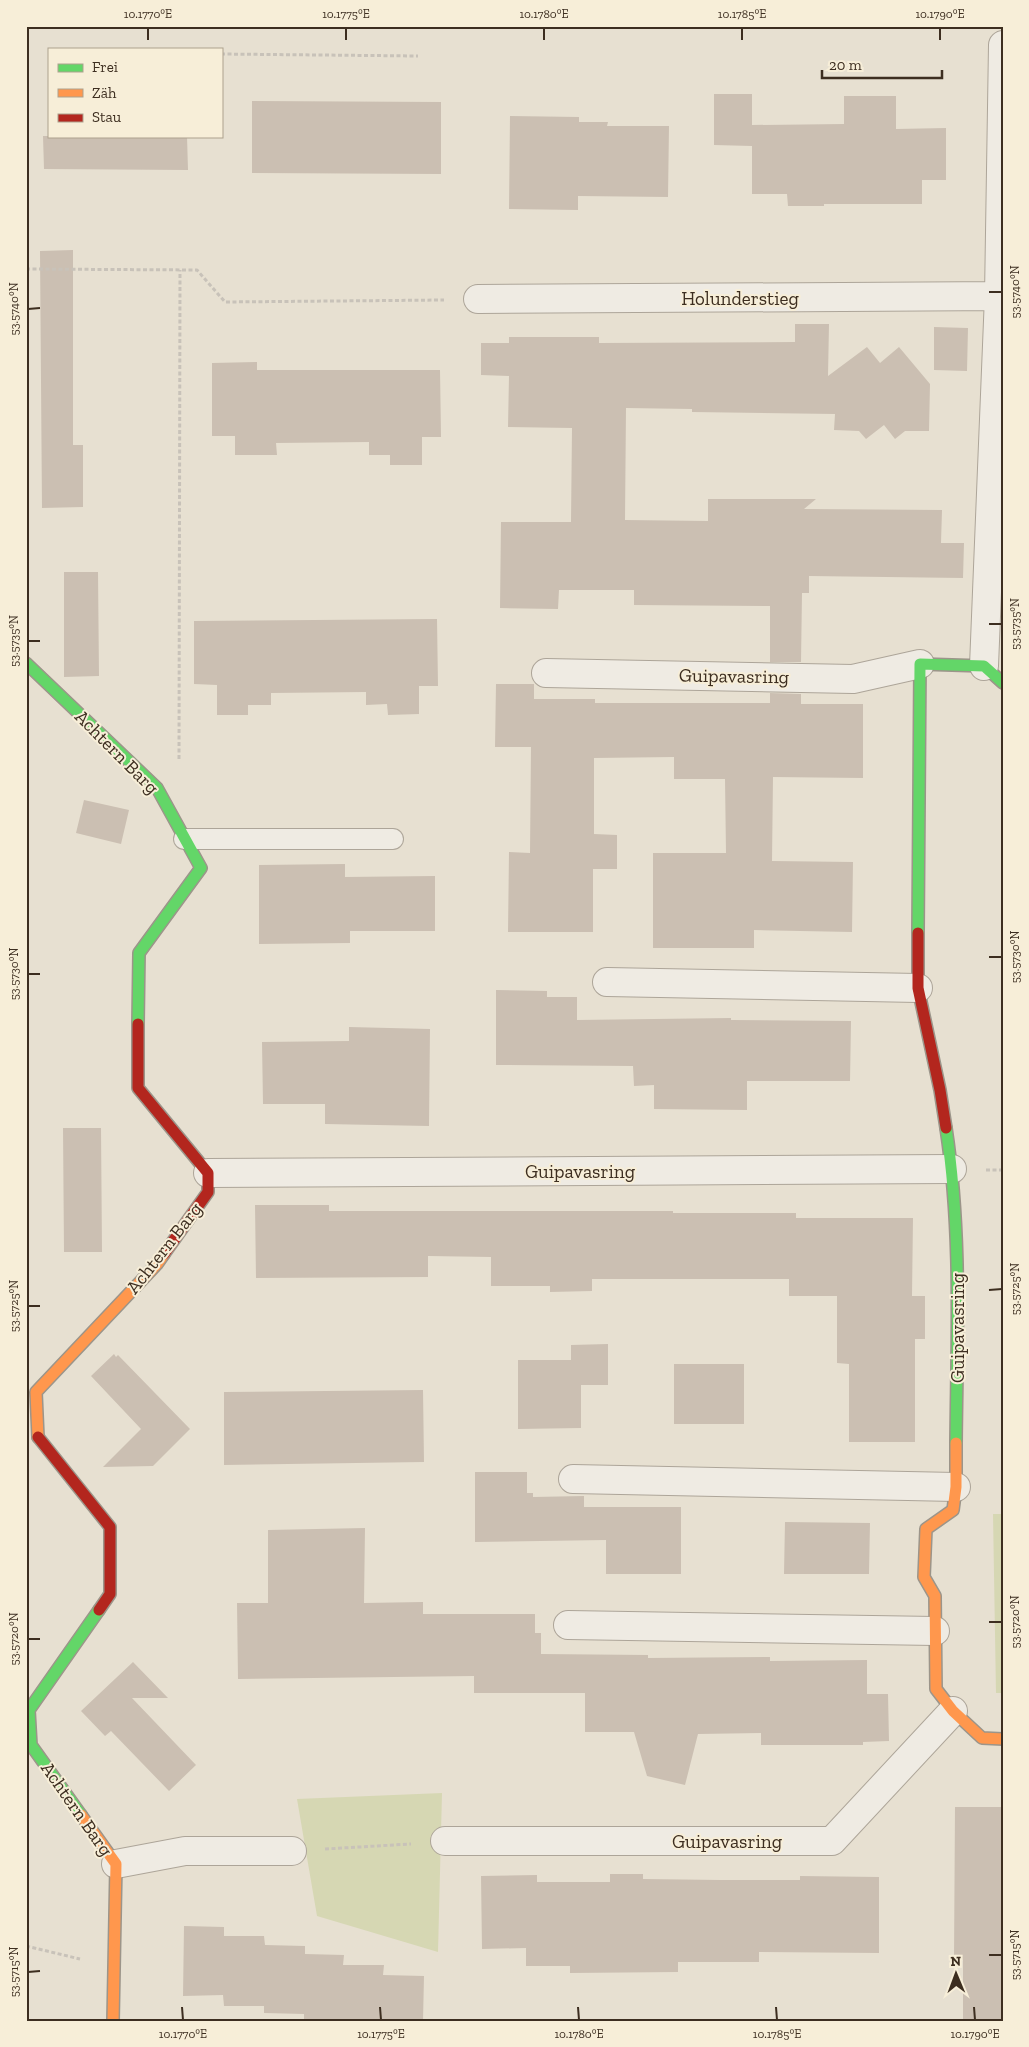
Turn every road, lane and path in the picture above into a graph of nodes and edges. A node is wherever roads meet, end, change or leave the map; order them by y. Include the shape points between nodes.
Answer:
1 (1003, 45) edge
2 (222, 54) edge
3 (418, 56) dead end
4 (26, 270) edge
5 (180, 270) junction
6 (1001, 296) edge
7 (478, 300) joint
8 (26, 663) edge
9 (920, 664) junction
10 (546, 673) dead end
11 (993, 674) edge
12 (179, 769) dead end
13 (184, 839) junction
14 (393, 839) dead end
15 (607, 982) dead end
16 (918, 988) junction
17 (952, 1169) junction
18 (208, 1173) junction
19 (573, 1479) dead end
20 (956, 1487) junction
21 (568, 1625) dead end
22 (935, 1630) junction
23 (952, 1711) junction
24 (1003, 1739) edge
25 (445, 1841) joint
26 (292, 1851) joint
27 (116, 1864) junction
28 (26, 1946) edge
29 (114, 1968) junction
30 (113, 2021) edge

1 - 6 street
2 - 3 path
4 - 5 path
5 - 7 path via 196,270 225,302
5 - 12 path
6 - 7 street, Holunderstieg
6 - 11 street
8 - 13 street, Achtern Barg via 157,788
9 - 10 street, Guipavasring via 853,679
9 - 11 street, Guipavasring
9 - 16 street, Guipavasring
13 - 14 lane
13 - 18 street, Achtern Barg via 201,868 139,953 138,1088
15 - 16 street
16 - 17 street, Guipavasring via 940,1090
17 - 18 street, Guipavasring
17 - 20 street, Guipavasring via 958,1265
18 - 27 street, Achtern Barg via 208,1192 157,1264 36,1392 38,1437 110,1527 110,1594 29,1710 31,1745
19 - 20 street
20 - 22 street, Guipavasring via 953,1510 926,1529 924,1578 935,1596
21 - 22 street
22 - 23 street, Guipavasring via 936,1689
23 - 24 street, Guipavasring via 982,1738
23 - 25 street, Guipavasring via 832,1841
25 - 26 path
26 - 27 street, Achtern Barg via 185,1851
27 - 29 street, Achtern Barg
28 - 29 path
29 - 30 street, Achtern Barg

